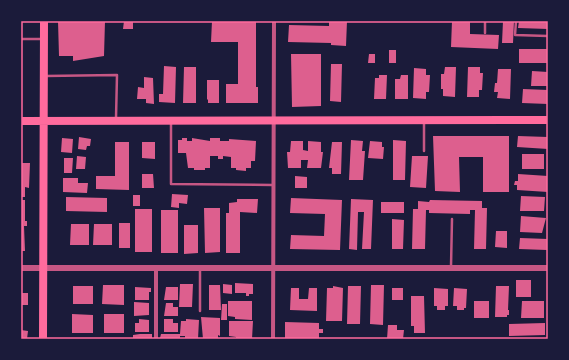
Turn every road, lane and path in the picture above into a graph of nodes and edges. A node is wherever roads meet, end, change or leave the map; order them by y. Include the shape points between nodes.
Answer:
1 (44, 21) edge
2 (274, 21) edge
3 (485, 21) edge
4 (516, 21) edge
5 (485, 33) dead end
6 (548, 36) edge
7 (44, 39) junction
8 (21, 40) edge
9 (44, 76) junction
10 (548, 120) edge
11 (21, 121) edge
12 (43, 121) junction
13 (116, 121) junction
14 (171, 121) junction
15 (274, 121) junction
16 (424, 121) junction
17 (424, 151) dead end
18 (274, 185) junction
19 (452, 219) dead end
20 (21, 268) edge
21 (44, 268) junction
22 (156, 268) junction
23 (200, 268) junction
24 (273, 268) junction
25 (451, 268) junction
26 (548, 268) edge
27 (200, 311) dead end
28 (43, 339) edge
29 (156, 339) edge
30 (273, 339) edge

1 - 7 main road
2 - 15 street
3 - 5 lane
4 - 6 lane via 516,35
7 - 8 lane
7 - 9 main road
9 - 12 main road
9 - 13 lane via 117,75
10 - 16 main road
11 - 12 main road
12 - 13 main road
12 - 21 main road
13 - 14 main road
14 - 15 main road
14 - 18 lane via 171,184
15 - 16 main road
15 - 18 street
16 - 17 lane
18 - 24 street
19 - 25 lane
20 - 21 street
21 - 22 street
21 - 28 main road
22 - 23 street
22 - 29 street
23 - 24 street
23 - 27 lane
24 - 25 street
24 - 30 street
25 - 26 street

